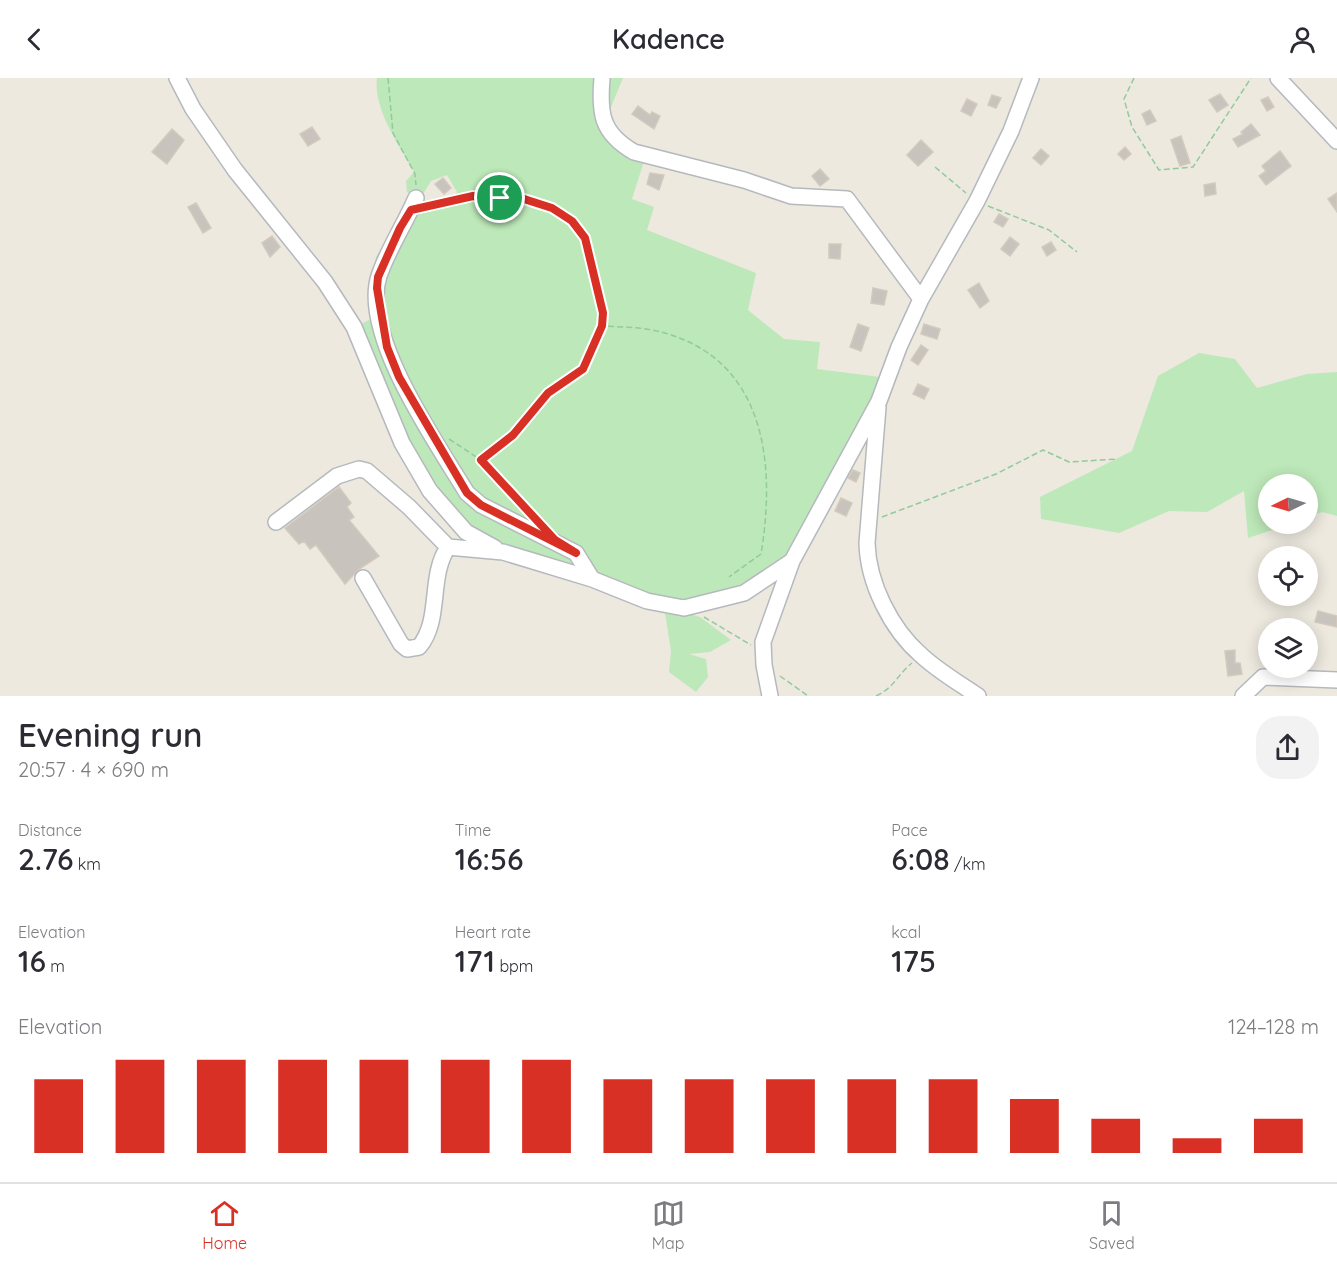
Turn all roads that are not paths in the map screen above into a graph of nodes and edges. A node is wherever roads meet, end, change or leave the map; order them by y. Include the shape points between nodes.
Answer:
1 (177, 78) edge
2 (602, 78) edge
3 (1031, 78) edge
4 (1278, 78) edge
5 (1337, 141) edge
6 (414, 204) road end
7 (921, 299) junction
8 (879, 401) junction
9 (276, 522) dead end
10 (448, 547) junction
11 (503, 552) junction
12 (792, 561) junction
13 (363, 578) dead end
14 (592, 579) junction
15 (1337, 680) edge
16 (771, 696) edge
17 (978, 696) edge
18 (1243, 696) edge

1 - 11 street via 235,170 325,282 354,327 402,443 430,491 466,532
2 - 7 street via 600,102 604,122 619,143 633,152 790,196 847,199
3 - 7 street via 1011,132 977,201
4 - 5 street
6 - 14 street via 378,277 377,288 387,347 399,377 467,493 481,505 576,553
7 - 8 street
8 - 12 street
8 - 17 street via 868,523 868,562 875,584 897,626 920,655
9 - 10 street via 336,477 359,469 367,471 409,507
10 - 11 street
10 - 13 street via 440,562 429,630 416,649 401,644
11 - 14 street
12 - 14 street via 744,593 684,608 647,601
12 - 16 street via 763,642
15 - 18 street via 1262,677

